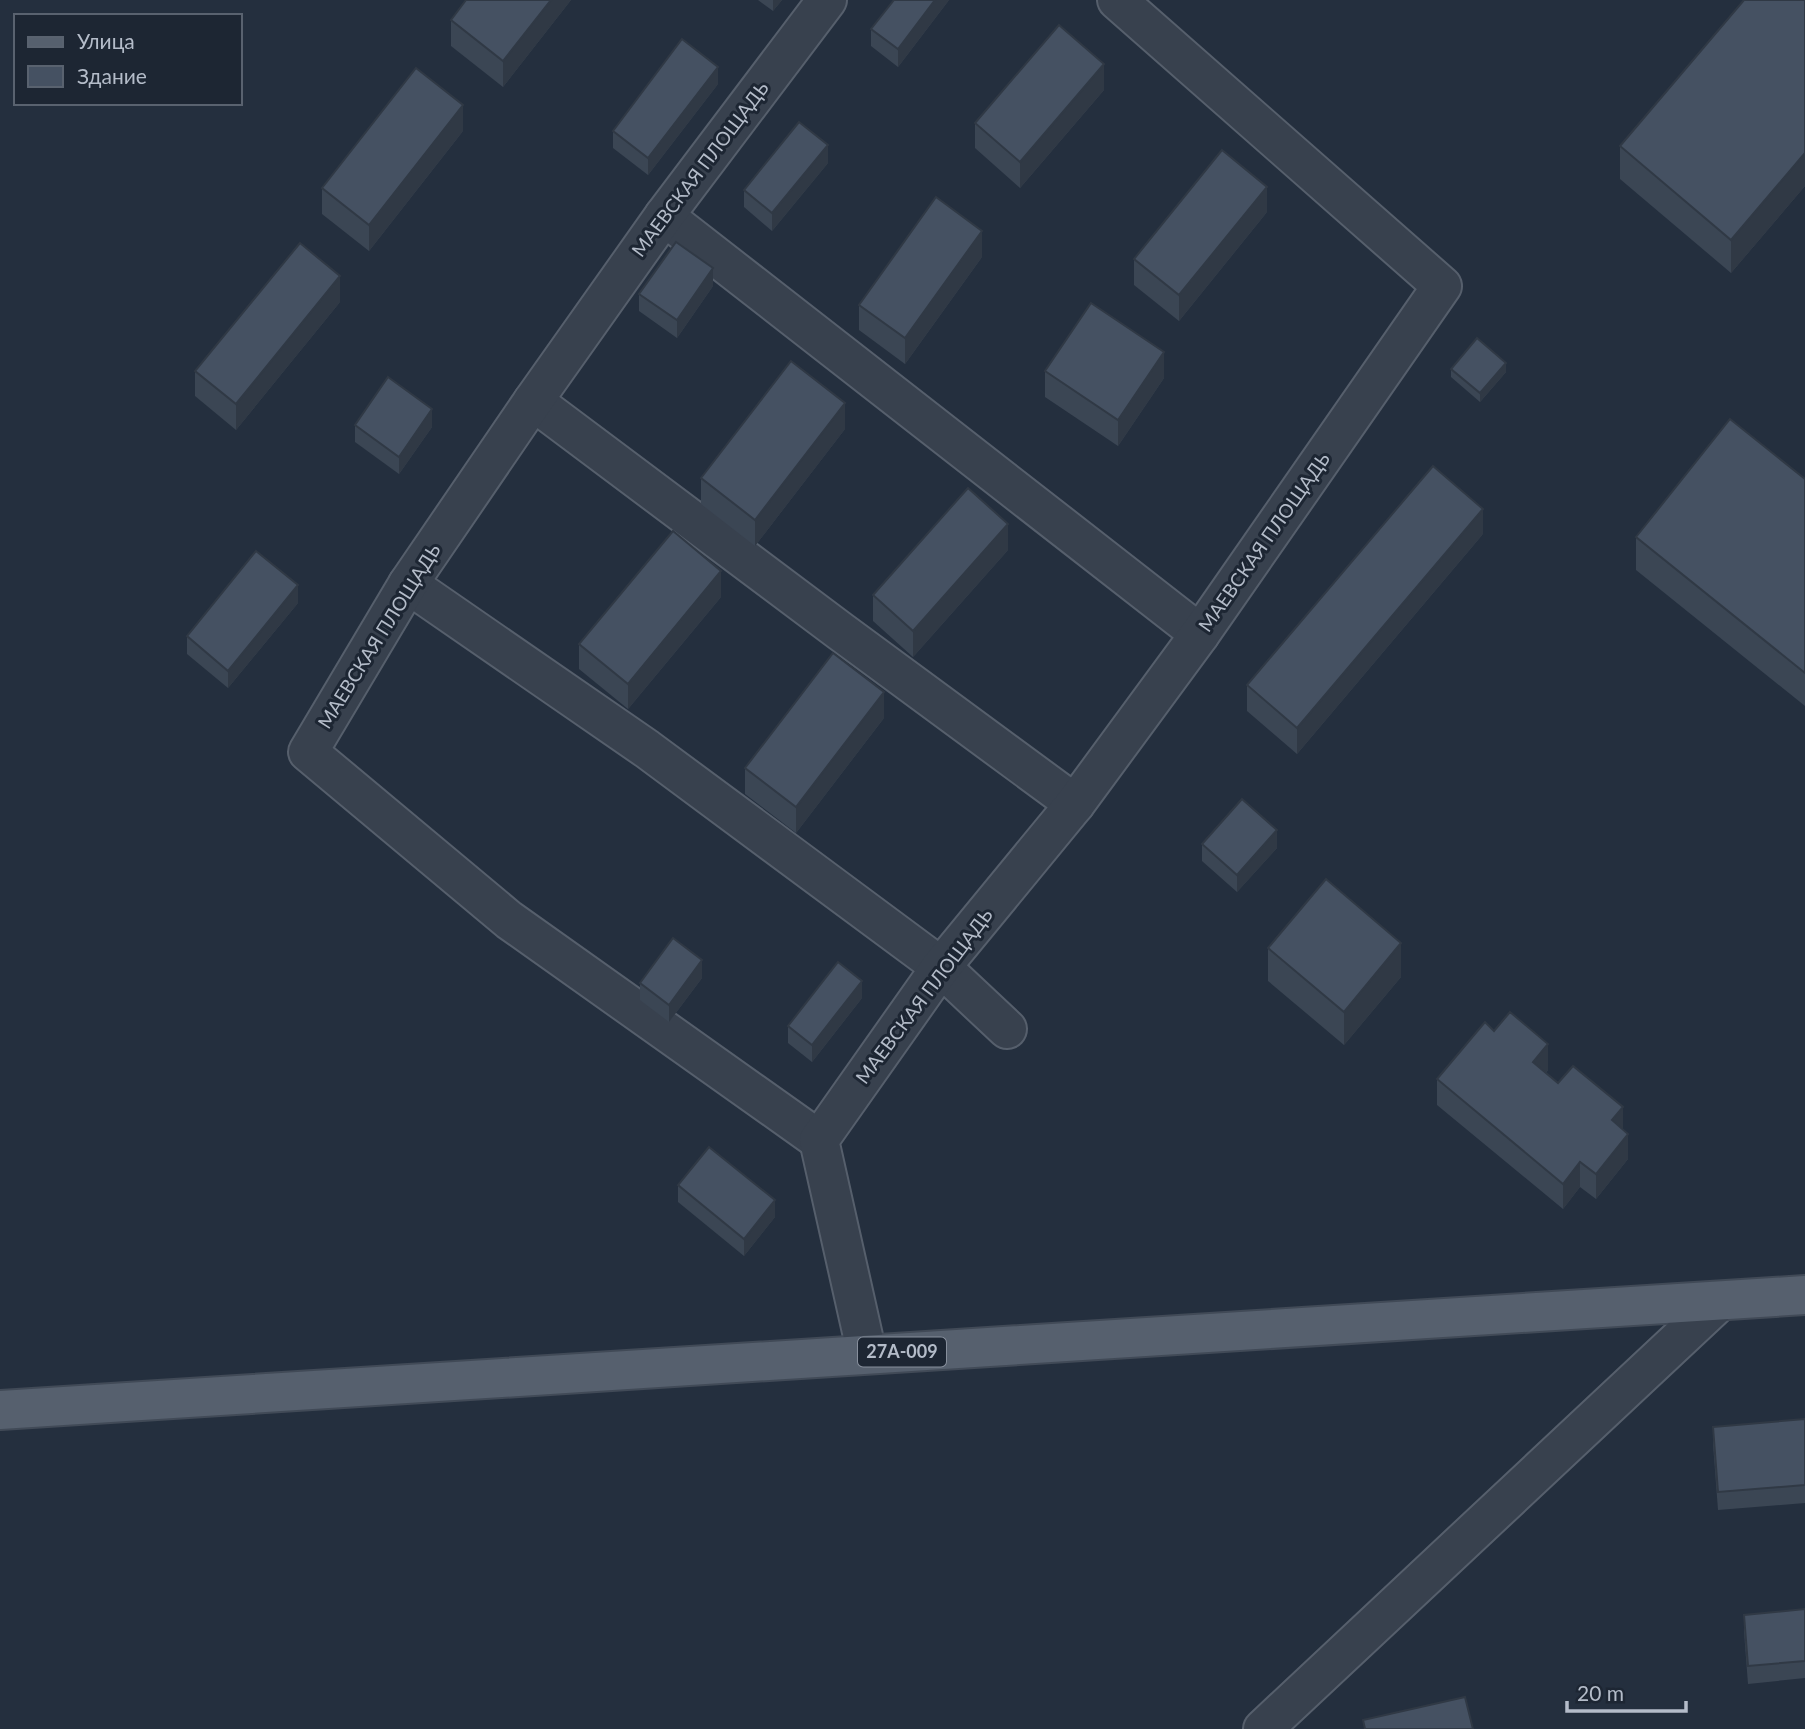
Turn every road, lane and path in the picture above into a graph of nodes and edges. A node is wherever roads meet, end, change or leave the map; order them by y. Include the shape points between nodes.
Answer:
1 (827, 0) edge
2 (1117, 0) edge
3 (664, 216) junction
4 (533, 401) junction
5 (408, 584) junction
6 (1200, 634) junction
7 (1074, 804) junction
8 (941, 967) junction
9 (1007, 1029) dead end
10 (819, 1140) junction
11 (1805, 1296) edge
12 (1720, 1301) junction
13 (867, 1354) junction
14 (0, 1409) edge
15 (1263, 1729) edge

1 - 3 street, МАЕВСКАЯ ПЛОЩАДЬ
2 - 6 street, МАЕВСКАЯ ПЛОЩАДЬ via 1442,286
3 - 4 street, МАЕВСКАЯ ПЛОЩАДЬ
3 - 6 street
4 - 5 street, МАЕВСКАЯ ПЛОЩАДЬ
4 - 7 street
5 - 8 street via 647,749
5 - 10 street, МАЕВСКАЯ ПЛОЩАДЬ via 308,752 509,920
6 - 7 street, МАЕВСКАЯ ПЛОЩАДЬ
7 - 8 street, МАЕВСКАЯ ПЛОЩАДЬ
8 - 9 street
8 - 10 street, МАЕВСКАЯ ПЛОЩАДЬ
10 - 13 street
11 - 12 main road, 27А-009
12 - 13 main road, 27А-009
12 - 15 street
13 - 14 main road, 27А-009

